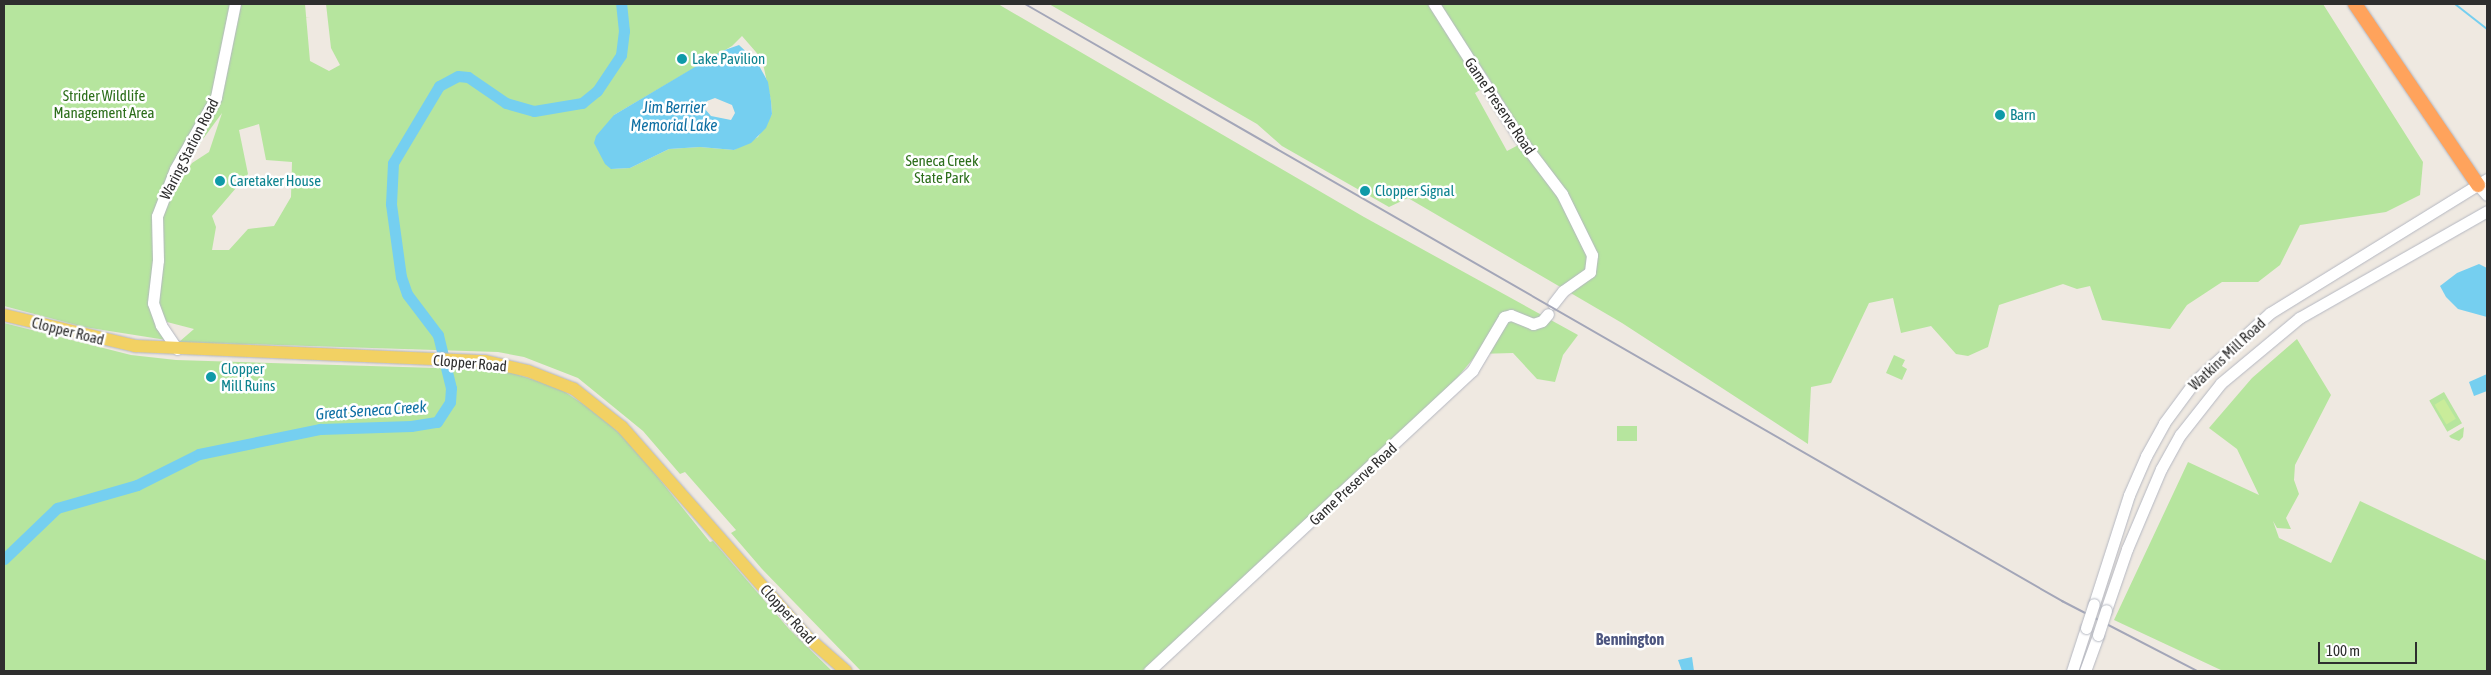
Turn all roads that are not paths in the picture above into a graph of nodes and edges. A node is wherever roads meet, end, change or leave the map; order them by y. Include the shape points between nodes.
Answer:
1 (235, 4) edge
2 (1434, 4) edge
3 (2354, 4) edge
4 (2484, 186) edge
5 (2487, 211) edge
6 (4, 316) edge
7 (177, 349) junction
8 (846, 671) edge
9 (1149, 671) edge
10 (2072, 671) edge
11 (2085, 671) edge

1 - 7 main road, Waring Station Road via 216,98 175,169 157,216 158,260 154,303 161,326
2 - 9 main road, Game Preserve Road via 1518,136 1562,194 1588,246 1593,261 1590,272 1563,291 1542,321 1533,324 1511,315 1504,317 1472,371
3 - 4 highway
4 - 10 main road, Watkins Mill Road, bridge via 2270,313 2195,381 2164,423 2129,495
5 - 11 main road, Watkins Mill Road, bridge via 2299,318 2221,383 2180,435 2165,462 2127,549
6 - 7 main road, Clopper Road via 88,338
7 - 8 main road, Clopper Road via 506,364 574,389 597,405 643,449 806,636

